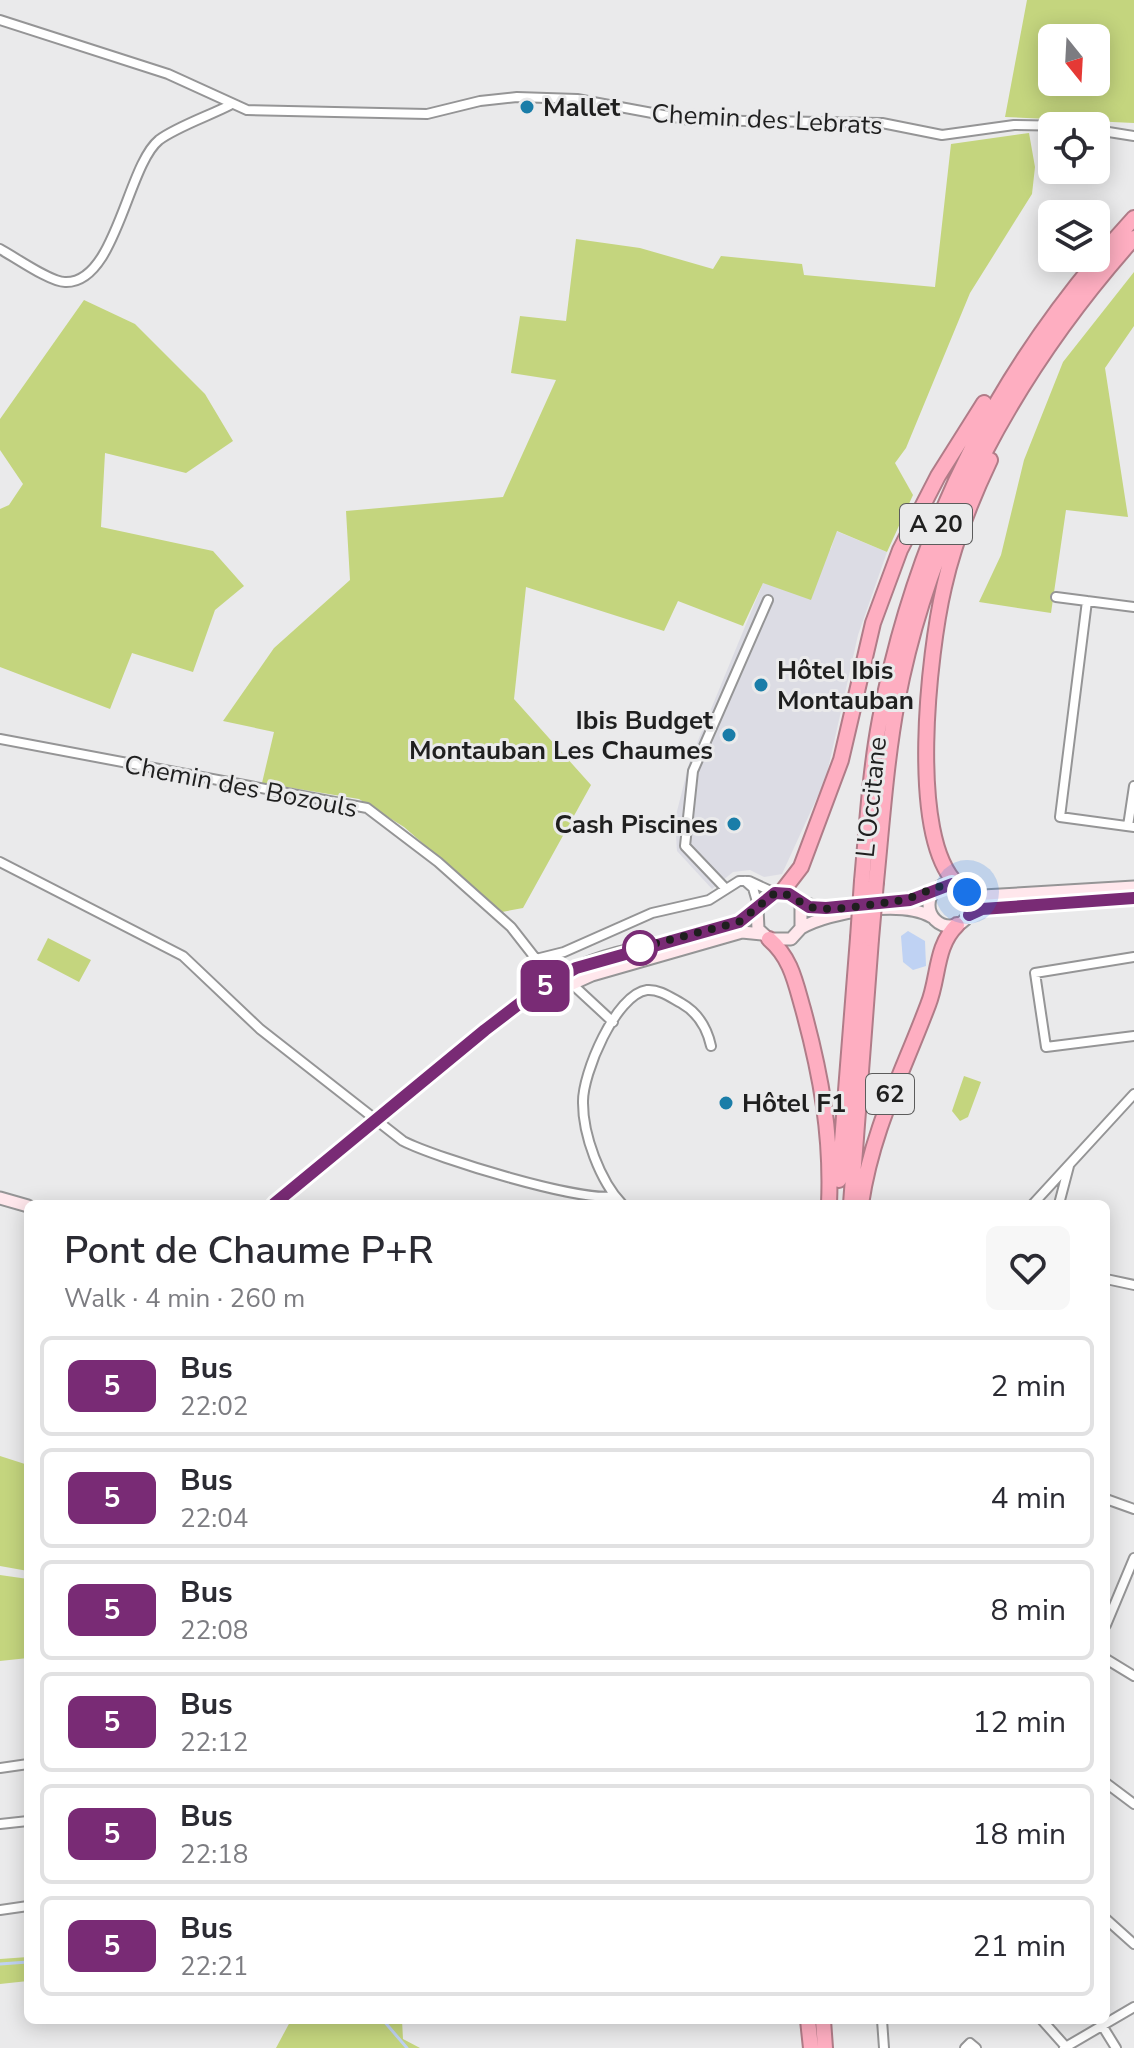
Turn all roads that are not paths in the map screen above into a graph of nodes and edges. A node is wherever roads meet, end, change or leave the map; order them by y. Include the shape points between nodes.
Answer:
1 (0, 20) edge
2 (230, 105) junction
3 (1038, 125) edge
4 (1110, 132) edge
5 (1134, 136) edge
6 (1134, 218) edge
7 (1134, 238) edge
8 (0, 249) edge
9 (1028, 351) junction
10 (1018, 392) junction
11 (1056, 597) dead end
12 (768, 600) dead end
13 (1087, 601) junction
14 (1134, 607) edge
15 (0, 739) edge
16 (1134, 786) edge
17 (1131, 826) edge
18 (0, 862) edge
19 (745, 880) junction
20 (869, 882) junction
21 (1134, 887) edge
22 (963, 888) junction
23 (726, 889) junction
24 (934, 891) junction
25 (778, 893) junction
26 (1134, 897) edge
27 (796, 899) junction
28 (758, 907) junction
29 (932, 917) junction
30 (963, 920) junction
31 (801, 928) junction
32 (765, 936) junction
33 (864, 938) junction
34 (634, 949) junction
35 (1134, 957) edge
36 (592, 975) junction
37 (572, 984) junction
38 (591, 1002) junction
39 (509, 1012) junction
40 (613, 1022) junction
41 (1134, 1036) edge
42 (711, 1046) dead end
43 (1134, 1094) edge
44 (377, 1120) junction
45 (1069, 1165) junction
46 (615, 1196) junction
47 (0, 1198) edge
48 (279, 1200) edge
49 (618, 1200) edge
50 (829, 1200) edge
51 (837, 1200) edge
52 (851, 1200) edge
53 (862, 1200) edge
54 (1037, 1200) edge
55 (1060, 1200) edge
56 (24, 1205) edge
57 (1110, 1280) edge
58 (1134, 1285) edge
59 (1110, 1500) edge
60 (1134, 1509) edge
61 (1134, 1558) edge
62 (1110, 1615) edge
63 (1110, 1661) edge
64 (1134, 1676) edge
65 (24, 1765) edge
66 (0, 1768) edge
67 (1110, 1786) edge
68 (1134, 1804) edge
69 (24, 1821) edge
70 (0, 1824) edge
71 (24, 1907) edge
72 (0, 1910) edge
73 (1110, 1923) edge
74 (1134, 1944) edge
75 (1134, 2007) edge
76 (1110, 2022) edge
77 (808, 2024) edge
78 (823, 2024) edge
79 (882, 2024) edge
80 (1045, 2024) edge
81 (1108, 2024) edge
82 (1103, 2027) junction
83 (811, 2048) edge
84 (825, 2048) edge
85 (884, 2048) edge
86 (965, 2048) edge
87 (976, 2048) edge
88 (1065, 2048) edge
89 (1116, 2048) edge

1 - 2 street, Chemin des Lebrats via 168,74
2 - 3 street, Chemin des Lebrats via 247,110 427,114 517,97 577,99 656,117 882,123 942,135
2 - 8 street via 159,140 110,243 77,281 62,283
4 - 5 street
6 - 9 highway, L'Occitane / A 20
7 - 10 highway, L'Occitane / A 20 via 1064,322
9 - 20 highway, L'Occitane / A 20 via 962,465 907,605 879,722
9 - 25 highway via 994,389 938,476 900,550 873,623 841,760 801,867
10 - 20 highway, L'Occitane / A 20 via 972,474 925,595 897,703
10 - 22 highway via 957,539 933,649 927,741 930,807 941,865
11 - 13 street
12 - 23 street via 693,771 685,846
13 - 14 street
13 - 17 street via 1060,817
15 - 23 street, Chemin des Bozouls via 367,808 501,918 536,959 652,913 709,900
16 - 17 street
18 - 44 street via 183,956 260,1029
19 - 23 street, Chemin des Bozouls
19 - 25 street
19 - 28 street
20 - 33 highway, L'Occitane / A 20, bridge
21 - 22 main road via 983,896
22 - 24 main road via 945,884
22 - 30 main road via 971,903
24 - 27 main road via 910,900 826,908
24 - 29 main road via 928,904
25 - 27 main road
25 - 28 main road
26 - 30 main road via 982,909
27 - 31 main road via 804,912
28 - 32 main road via 756,922
28 - 34 main road via 739,922
29 - 30 main road via 943,925
29 - 31 main road via 903,908 821,917
30 - 53 highway, 62 via 944,941 929,1002 877,1128
31 - 32 main road via 783,941
32 - 36 main road via 742,932
32 - 50 highway, 62 via 788,959 824,1087
33 - 51 highway, L'Occitane / A 20
33 - 52 highway, L'Occitane / A 20
34 - 37 main road via 578,973
34 - 39 main road via 576,968
35 - 41 street via 1035,973 1046,1047
36 - 37 main road
36 - 38 street via 586,986
37 - 38 street
37 - 39 main road
38 - 40 street
39 - 44 main road
40 - 42 street via 633,995 658,991 693,1009
40 - 46 street via 600,1042 583,1100 592,1148
43 - 45 street
44 - 46 street via 426,1152 563,1190 603,1199
44 - 48 main road
45 - 54 street
45 - 55 street
46 - 49 street
47 - 56 main road
57 - 58 street
59 - 60 street
61 - 62 street
63 - 64 street
65 - 66 street
67 - 68 street
69 - 70 street
71 - 72 street
73 - 74 street
75 - 76 street
77 - 83 highway
78 - 84 highway
79 - 85 street
80 - 88 street
81 - 82 street
82 - 88 street
82 - 89 street
86 - 87 street via 970,2043

